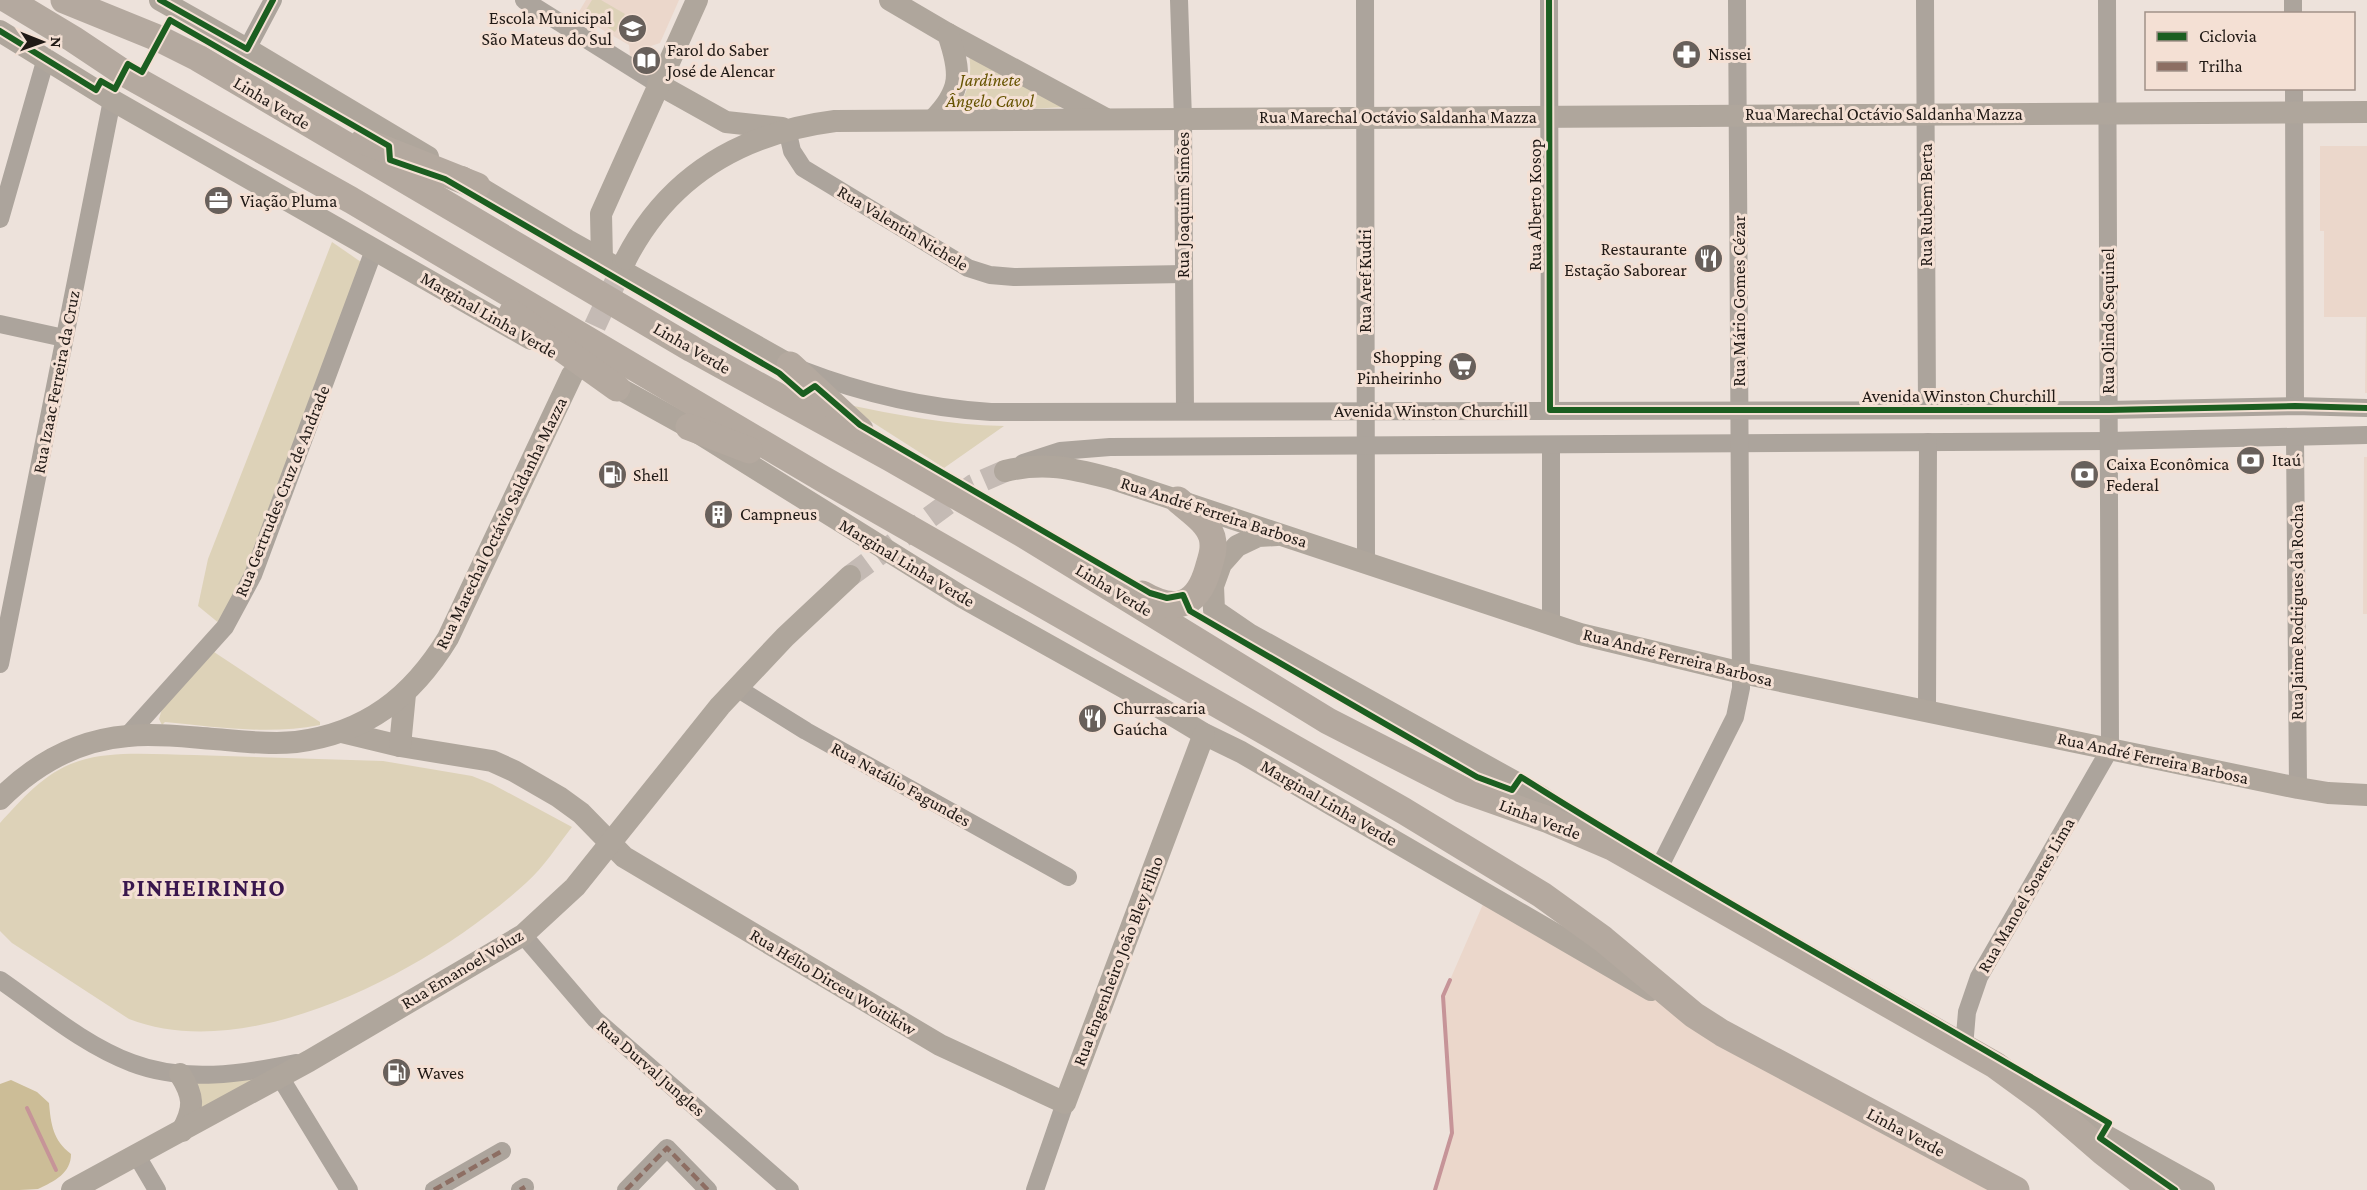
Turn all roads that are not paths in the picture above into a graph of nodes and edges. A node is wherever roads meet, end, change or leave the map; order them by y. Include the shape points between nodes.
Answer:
1 (8, 0) edge
2 (64, 0) edge
3 (160, 0) edge
4 (273, 0) edge
5 (524, 0) edge
6 (697, 0) edge
7 (890, 0) edge
8 (1179, 0) edge
9 (1365, 0) edge
10 (1549, 0) edge
11 (1737, 0) edge
12 (1925, 0) edge
13 (2107, 0) edge
14 (88, 7) edge
15 (0, 31) edge
16 (948, 34) junction
17 (247, 49) junction
18 (46, 57) junction
19 (658, 84) junction
20 (251, 90) junction
21 (2294, 90) edge
22 (112, 100) junction
23 (2294, 112) junction
24 (2367, 112) edge
25 (2107, 113) junction
26 (1925, 114) junction
27 (1738, 115) junction
28 (1550, 116) junction
29 (1365, 117) junction
30 (1183, 118) junction
31 (1106, 119) junction
32 (933, 120) junction
33 (726, 122) junction
34 (788, 129) junction
35 (728, 152) junction
36 (477, 186) junction
37 (351, 200) junction
38 (601, 214) junction
39 (0, 219) edge
40 (567, 240) junction
41 (374, 250) junction
42 (626, 259) tunnel mouth
43 (602, 260) junction
44 (1184, 274) junction
45 (0, 324) edge
46 (64, 338) junction
47 (790, 365) junction
48 (572, 375) tunnel mouth
49 (617, 388) junction
50 (2295, 406) junction
51 (2367, 408) edge
52 (1550, 410) junction
53 (1927, 410) junction
54 (2109, 410) junction
55 (1185, 411) junction
56 (1366, 411) junction
57 (1739, 411) junction
58 (688, 427) junction
59 (2367, 435) edge
60 (2295, 437) junction
61 (2109, 441) junction
62 (1928, 442) junction
63 (1739, 443) junction
64 (1551, 445) junction
65 (1366, 446) junction
66 (890, 458) junction
67 (1005, 471) joint
68 (823, 479) junction
69 (1178, 500) junction
70 (1021, 533) junction
71 (1282, 535) junction
72 (1366, 562) junction
73 (850, 576) tunnel mouth
74 (1551, 624) junction
75 (0, 664) edge
76 (1742, 673) junction
77 (737, 688) junction
78 (405, 694) junction
79 (1928, 712) junction
80 (342, 732) junction
81 (1204, 734) junction
82 (127, 736) junction
83 (400, 746) junction
84 (2110, 749) junction
85 (10, 780) edge
86 (2298, 788) junction
87 (2367, 795) edge
88 (0, 799) edge
89 (611, 845) junction
90 (1612, 848) junction
91 (1657, 872) junction
92 (1068, 877) dead end
93 (523, 935) junction
94 (0, 981) edge
95 (1694, 1015) junction
96 (1964, 1047) junction
97 (309, 1061) junction
98 (180, 1074) junction
99 (280, 1077) junction
100 (2043, 1100) junction
101 (1065, 1103) junction
102 (182, 1131) junction
103 (502, 1151) dead end
104 (137, 1156) junction
105 (72, 1190) edge
106 (158, 1190) edge
107 (349, 1190) edge
108 (434, 1190) edge
109 (626, 1190) edge
110 (708, 1190) edge
111 (790, 1190) edge
112 (1035, 1190) edge
113 (2016, 1190) edge
114 (2152, 1190) edge
115 (2204, 1190) edge

1 - 37 highway, Linha Verde via 124,73
2 - 14 highway, Linha Verde
3 - 17 main road
4 - 17 street
5 - 19 street
6 - 19 main road
7 - 16 main road
8 - 30 street, Rua Joaquim Simões
9 - 29 street, Rua Aref Kudri
10 - 28 street, Rua Alberto Kosop
11 - 27 street, Rua Mário Gomes Cézar
12 - 26 street, Rua Rubem Berta
13 - 25 street, Rua Olindo Sequinel
14 - 20 highway, Linha Verde via 198,58
15 - 18 main road, Marginal Linha Verde
16 - 31 main road
16 - 32 main road via 957,61 958,83 947,106
17 - 36 main road
18 - 22 main road, Marginal Linha Verde
18 - 39 street
19 - 33 main road
19 - 38 main road
20 - 36 highway via 294,103 360,139
20 - 66 highway, Linha Verde via 692,349
21 - 23 street
22 - 41 main road, Marginal Linha Verde
22 - 46 street, Rua Izaac Ferreira da Cruz
23 - 24 main road, Rua Marechal Octávio Saldanha Mazza
23 - 25 main road, Rua Marechal Octávio Saldanha Mazza
23 - 50 street
25 - 26 main road, Rua Marechal Octávio Saldanha Mazza
25 - 54 street, Rua Olindo Sequinel
26 - 27 main road, Rua Marechal Octávio Saldanha Mazza
26 - 53 street, Rua Rubem Berta
27 - 28 main road, Rua Marechal Octávio Saldanha Mazza
27 - 57 street, Rua Mário Gomes Cézar
28 - 29 main road, Rua Marechal Octávio Saldanha Mazza
28 - 52 street, Rua Alberto Kosop
29 - 30 main road, Rua Marechal Octávio Saldanha Mazza
29 - 56 street, Rua Aref Kudri
30 - 31 main road, Rua Marechal Octávio Saldanha Mazza
30 - 44 street, Rua Joaquim Simões
31 - 32 main road, Rua Marechal Octávio Saldanha Mazza
32 - 34 main road, Rua Marechal Octávio Saldanha Mazza via 856,120
33 - 34 main road
33 - 35 main road
34 - 35 main road, Rua Marechal Octávio Saldanha Mazza
34 - 44 street, Rua Valentin Nichele via 792,152 803,168 968,268 1014,277
35 - 42 main road, Rua Marechal Octávio Saldanha Mazza via 667,199 650,218
36 - 40 main road
37 - 49 highway
37 - 68 highway, Linha Verde
38 - 40 main road
38 - 43 main road
40 - 43 main road
41 - 49 main road, Marginal Linha Verde
41 - 82 street, Rua Gertrudes Cruz de Andrade via 253,574 225,627
43 - 47 main road
44 - 55 street, Rua Joaquim Simões
45 - 46 street
46 - 75 street, Rua Izaac Ferreira da Cruz
47 - 55 street, Avenida Winston Churchill via 864,392 933,407 991,412
47 - 66 highway
48 - 78 main road, Rua Marechal Octávio Saldanha Mazza via 448,638 425,673
49 - 58 main road, Marginal Linha Verde
50 - 51 street, Avenida Winston Churchill
50 - 54 street, Avenida Winston Churchill
52 - 56 street, Avenida Winston Churchill
52 - 57 street, Avenida Winston Churchill
53 - 54 street, Avenida Winston Churchill
53 - 57 street, Avenida Winston Churchill
54 - 61 street, Rua Olindo Sequinel
55 - 56 street, Avenida Winston Churchill
56 - 65 street, Rua Aref Kudri
57 - 63 street, Rua Mário Gomes Cézar
58 - 68 highway
58 - 81 main road, Marginal Linha Verde via 962,597
59 - 60 street, Avenida Winston Churchill
60 - 61 street, Avenida Winston Churchill
60 - 86 street, Rua Jaime Rodrigues da Rocha
61 - 62 street, Avenida Winston Churchill
61 - 84 street, Rua Olindo Sequinel
62 - 63 street, Avenida Winston Churchill
62 - 79 street
63 - 64 street, Avenida Winston Churchill
63 - 76 street, Rua Mário Gomes Cézar
64 - 65 street, Avenida Winston Churchill
64 - 74 street
65 - 67 street, Avenida Winston Churchill via 1082,448 1041,456
65 - 72 street, Rua Aref Kudri
66 - 70 highway, Linha Verde
67 - 69 main road, Rua André Ferreira Barbosa via 1039,465 1067,467
68 - 95 highway, Linha Verde via 1542,895 1603,939
69 - 70 highway via 1204,522 1214,550 1204,583 1192,599 1178,604 1155,601 1042,537
69 - 71 main road, Rua André Ferreira Barbosa
70 - 90 highway, Linha Verde via 1328,721 1423,772
71 - 72 main road, Rua André Ferreira Barbosa
71 - 90 main road via 1258,536 1237,546 1221,564 1213,586 1214,610 1249,634 1540,796
72 - 74 main road, Rua André Ferreira Barbosa
73 - 77 main road, Rua Emanoel Voluz
74 - 76 main road, Rua André Ferreira Barbosa via 1620,645
76 - 79 main road, Rua André Ferreira Barbosa
76 - 91 street, Rua Mário Gomes Cézar via 1735,717
77 - 89 main road, Rua Emanoel Voluz
77 - 92 street, Rua Natálio Fagundes via 806,731
78 - 80 main road, Rua Marechal Octávio Saldanha Mazza via 370,719
78 - 83 main road
79 - 84 main road, Rua André Ferreira Barbosa
80 - 82 main road, Rua Marechal Octávio Saldanha Mazza via 275,743
80 - 83 main road, Rua Hélio Dirceu Woitikiw
81 - 95 main road, Marginal Linha Verde
81 - 101 main road, Rua Engenheiro João Bley Filho
82 - 85 main road, Rua Marechal Octávio Saldanha Mazza via 60,754
83 - 89 main road, Rua Hélio Dirceu Woitikiw via 492,761 514,771 574,807
84 - 86 main road, Rua André Ferreira Barbosa
84 - 96 street, Rua Manoel Soares Lima via 1979,976 1967,1012
85 - 88 main road, Rua Marechal Octávio Saldanha Mazza
86 - 87 main road, Rua André Ferreira Barbosa
89 - 93 main road, Rua Emanoel Voluz via 575,887
89 - 101 main road, Rua Hélio Dirceu Woitikiw via 624,857 940,1045
90 - 91 highway, Linha Verde
91 - 96 highway, Linha Verde
93 - 97 main road, Rua Emanoel Voluz
93 - 111 street, Rua Durval Jungles via 595,1019
94 - 98 street via 108,1052 134,1064
95 - 113 highway, Linha Verde
96 - 100 highway, Linha Verde
97 - 98 street via 225,1074
97 - 99 main road, Rua Emanoel Voluz
98 - 102 main road via 192,1102 190,1118
99 - 102 main road, Rua Emanoel Voluz
99 - 107 street
100 - 114 highway, Linha Verde
100 - 115 main road
101 - 112 street, Rua Engenheiro João Bley Filho
102 - 104 main road, Rua Emanoel Voluz
103 - 108 street
104 - 105 main road, Rua Emanoel Voluz
104 - 106 street
109 - 110 street via 667,1148

